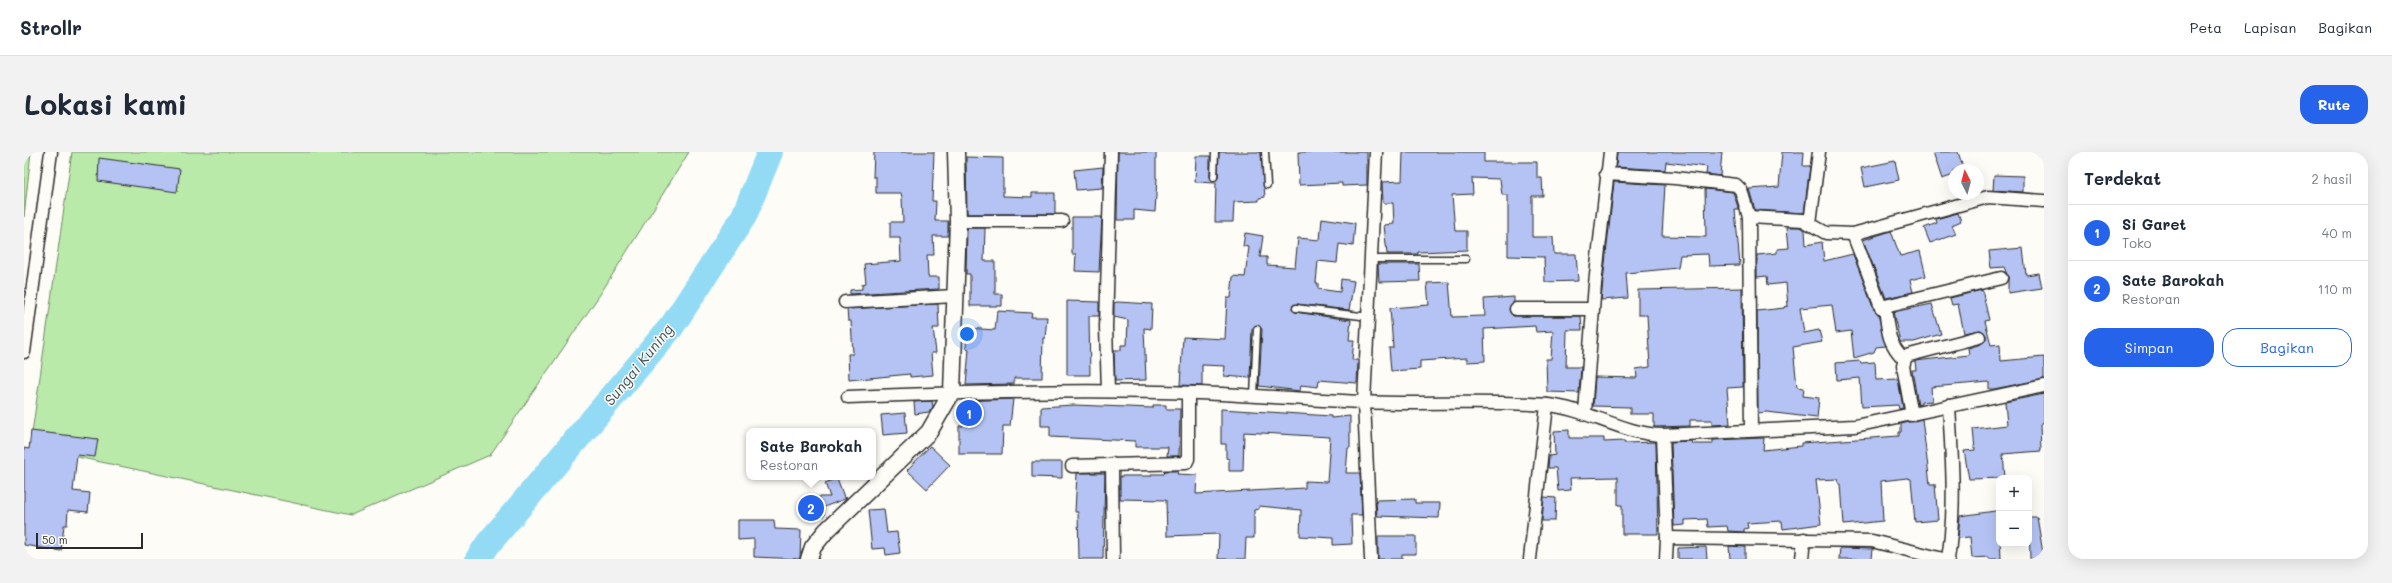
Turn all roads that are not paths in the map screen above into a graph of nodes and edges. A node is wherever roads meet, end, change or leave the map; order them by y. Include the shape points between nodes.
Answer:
1 (51, 152) edge
2 (956, 152) edge
3 (1111, 152) edge
4 (1215, 152) edge
5 (1265, 152) edge
6 (1376, 152) edge
7 (1610, 152) edge
8 (1819, 152) edge
9 (1606, 174) junction
10 (1214, 177) dead end
11 (1267, 185) dead end
12 (2044, 201) edge
13 (1749, 217) junction
14 (958, 221) junction
15 (1062, 221) dead end
16 (1810, 223) junction
17 (1853, 234) junction
18 (1466, 258) dead end
19 (1372, 259) junction
20 (2002, 278) dead end
21 (955, 296) junction
22 (846, 302) dead end
23 (1885, 307) junction
24 (1296, 308) dead end
25 (1516, 309) dead end
26 (1593, 309) junction
27 (1369, 317) junction
28 (1257, 329) dead end
29 (1979, 337) dead end
30 (24, 352) edge
31 (1904, 359) junction
32 (2044, 386) edge
33 (1108, 391) junction
34 (952, 392) junction
35 (1188, 393) junction
36 (1254, 396) junction
37 (848, 397) dead end
38 (1364, 402) junction
39 (1547, 405) junction
40 (1949, 406) junction
41 (1584, 412) junction
42 (1912, 415) junction
43 (1751, 430) junction
44 (1662, 435) junction
45 (1112, 464) junction
46 (1072, 466) dead end
47 (1667, 538) junction
48 (1804, 539) junction
49 (809, 559) edge
50 (1113, 559) edge
51 (1371, 559) edge
52 (1530, 559) edge
53 (1666, 559) edge
54 (1802, 559) edge
55 (1943, 559) edge
56 (1948, 559) edge

1 - 30 street
2 - 14 street
3 - 33 street via 1106,327
4 - 10 lane
5 - 11 lane
6 - 19 street
7 - 9 street
8 - 16 street
9 - 13 street via 1736,185 1741,190
9 - 26 street
12 - 17 street via 1988,197
13 - 16 street via 1792,219
13 - 43 street
14 - 15 street
14 - 21 street
16 - 17 street via 1826,233
17 - 23 street via 1877,301 1881,307
18 - 19 lane
19 - 27 street
20 - 23 street
21 - 22 street
21 - 34 street
23 - 31 street via 1889,338 1893,348
24 - 27 lane
25 - 26 street
26 - 41 street
27 - 38 street
28 - 36 lane
29 - 31 street via 1908,355
31 - 42 street
32 - 40 street
33 - 34 street
33 - 35 street
34 - 37 street
34 - 49 street via 929,432 826,531 813,547
35 - 36 street
35 - 45 street via 1188,462
36 - 38 street
38 - 39 street
38 - 51 street
39 - 41 street
39 - 52 street
40 - 42 street
40 - 56 street via 1954,489 1953,530
41 - 44 street via 1632,432
42 - 43 street via 1855,426
43 - 44 street
44 - 47 street
45 - 46 street
45 - 50 street
47 - 48 street
47 - 53 street
48 - 54 street
48 - 55 street via 1872,541

